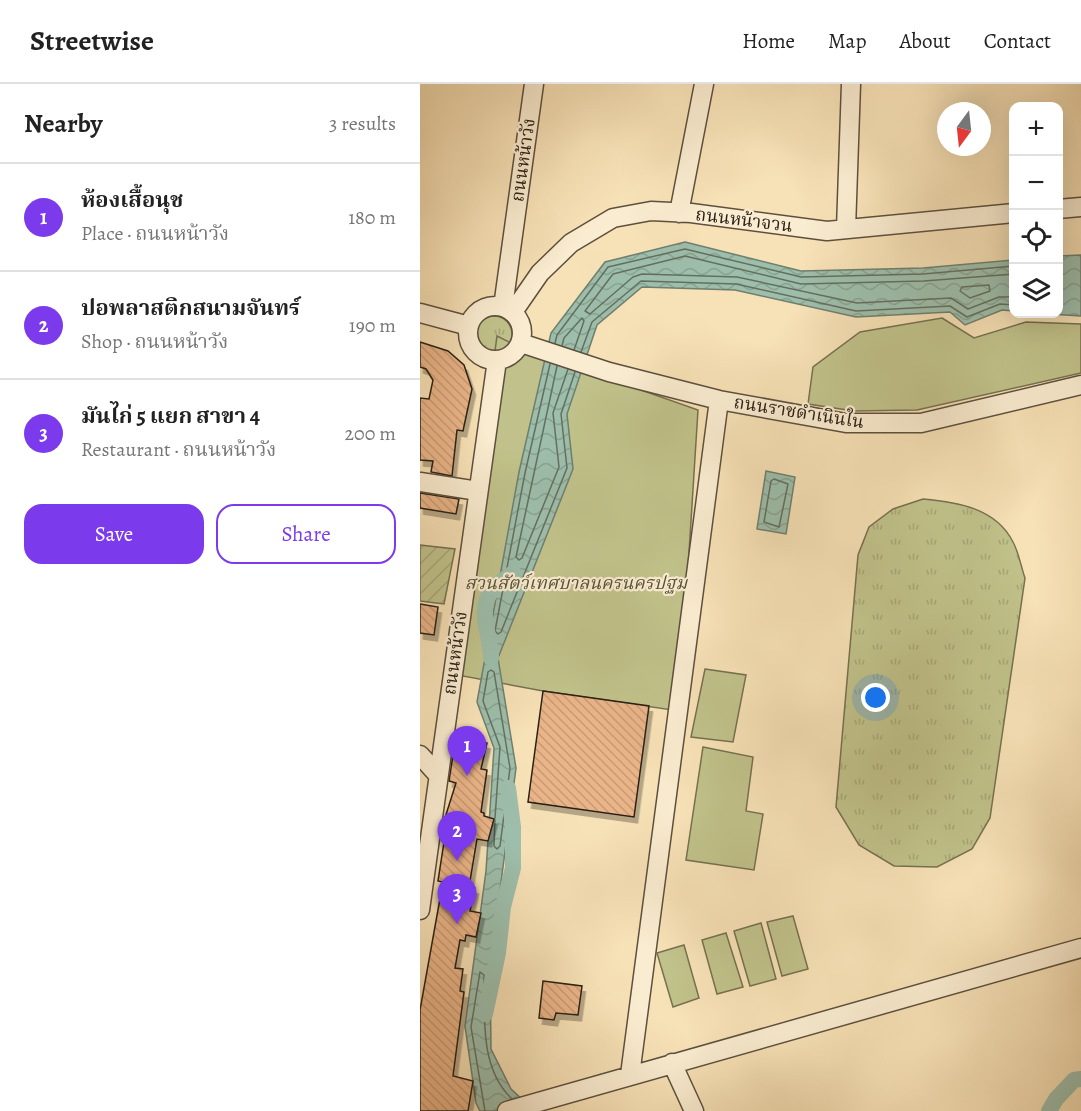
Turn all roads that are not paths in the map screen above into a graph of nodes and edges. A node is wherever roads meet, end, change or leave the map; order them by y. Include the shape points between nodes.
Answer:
1 (534, 84) edge
2 (704, 84) edge
3 (850, 84) edge
4 (1081, 207) edge
5 (1063, 209) edge
6 (679, 213) junction
7 (1009, 213) edge
8 (846, 229) junction
9 (508, 309) junction
10 (420, 313) edge
11 (469, 326) junction
12 (521, 343) junction
13 (497, 360) junction
14 (1081, 385) edge
15 (718, 400) junction
16 (420, 482) edge
17 (478, 491) junction
18 (420, 755) edge
19 (438, 775) junction
20 (420, 910) edge
21 (1081, 948) edge
22 (672, 1063) junction
23 (630, 1075) junction
24 (507, 1111) edge
25 (694, 1111) edge

1 - 9 street, ถนนหน้าวัง
2 - 6 street
3 - 8 street
4 - 5 street
6 - 8 street, ถนนหน้าจวน via 827,231
6 - 9 street, ถนนหน้าจวน via 651,211 613,218 572,243
7 - 8 street, ถนนหน้าจวน
9 - 11 street via 495,306 478,311
9 - 12 street, ถนนหน้าวัง via 522,326
10 - 11 street
11 - 13 street via 474,350
12 - 13 street via 511,355
12 - 15 street, ถนนราชดำเนินใน via 609,372
13 - 17 street, ถนนหน้าวัง
14 - 15 street, ถนนราชดำเนินใน via 921,423 846,423
15 - 23 street
16 - 17 street
17 - 19 street, ถนนหน้าวัง
18 - 19 street
19 - 20 street, ถนนหน้าวัง
21 - 22 street
22 - 23 street
22 - 25 street
23 - 24 street

